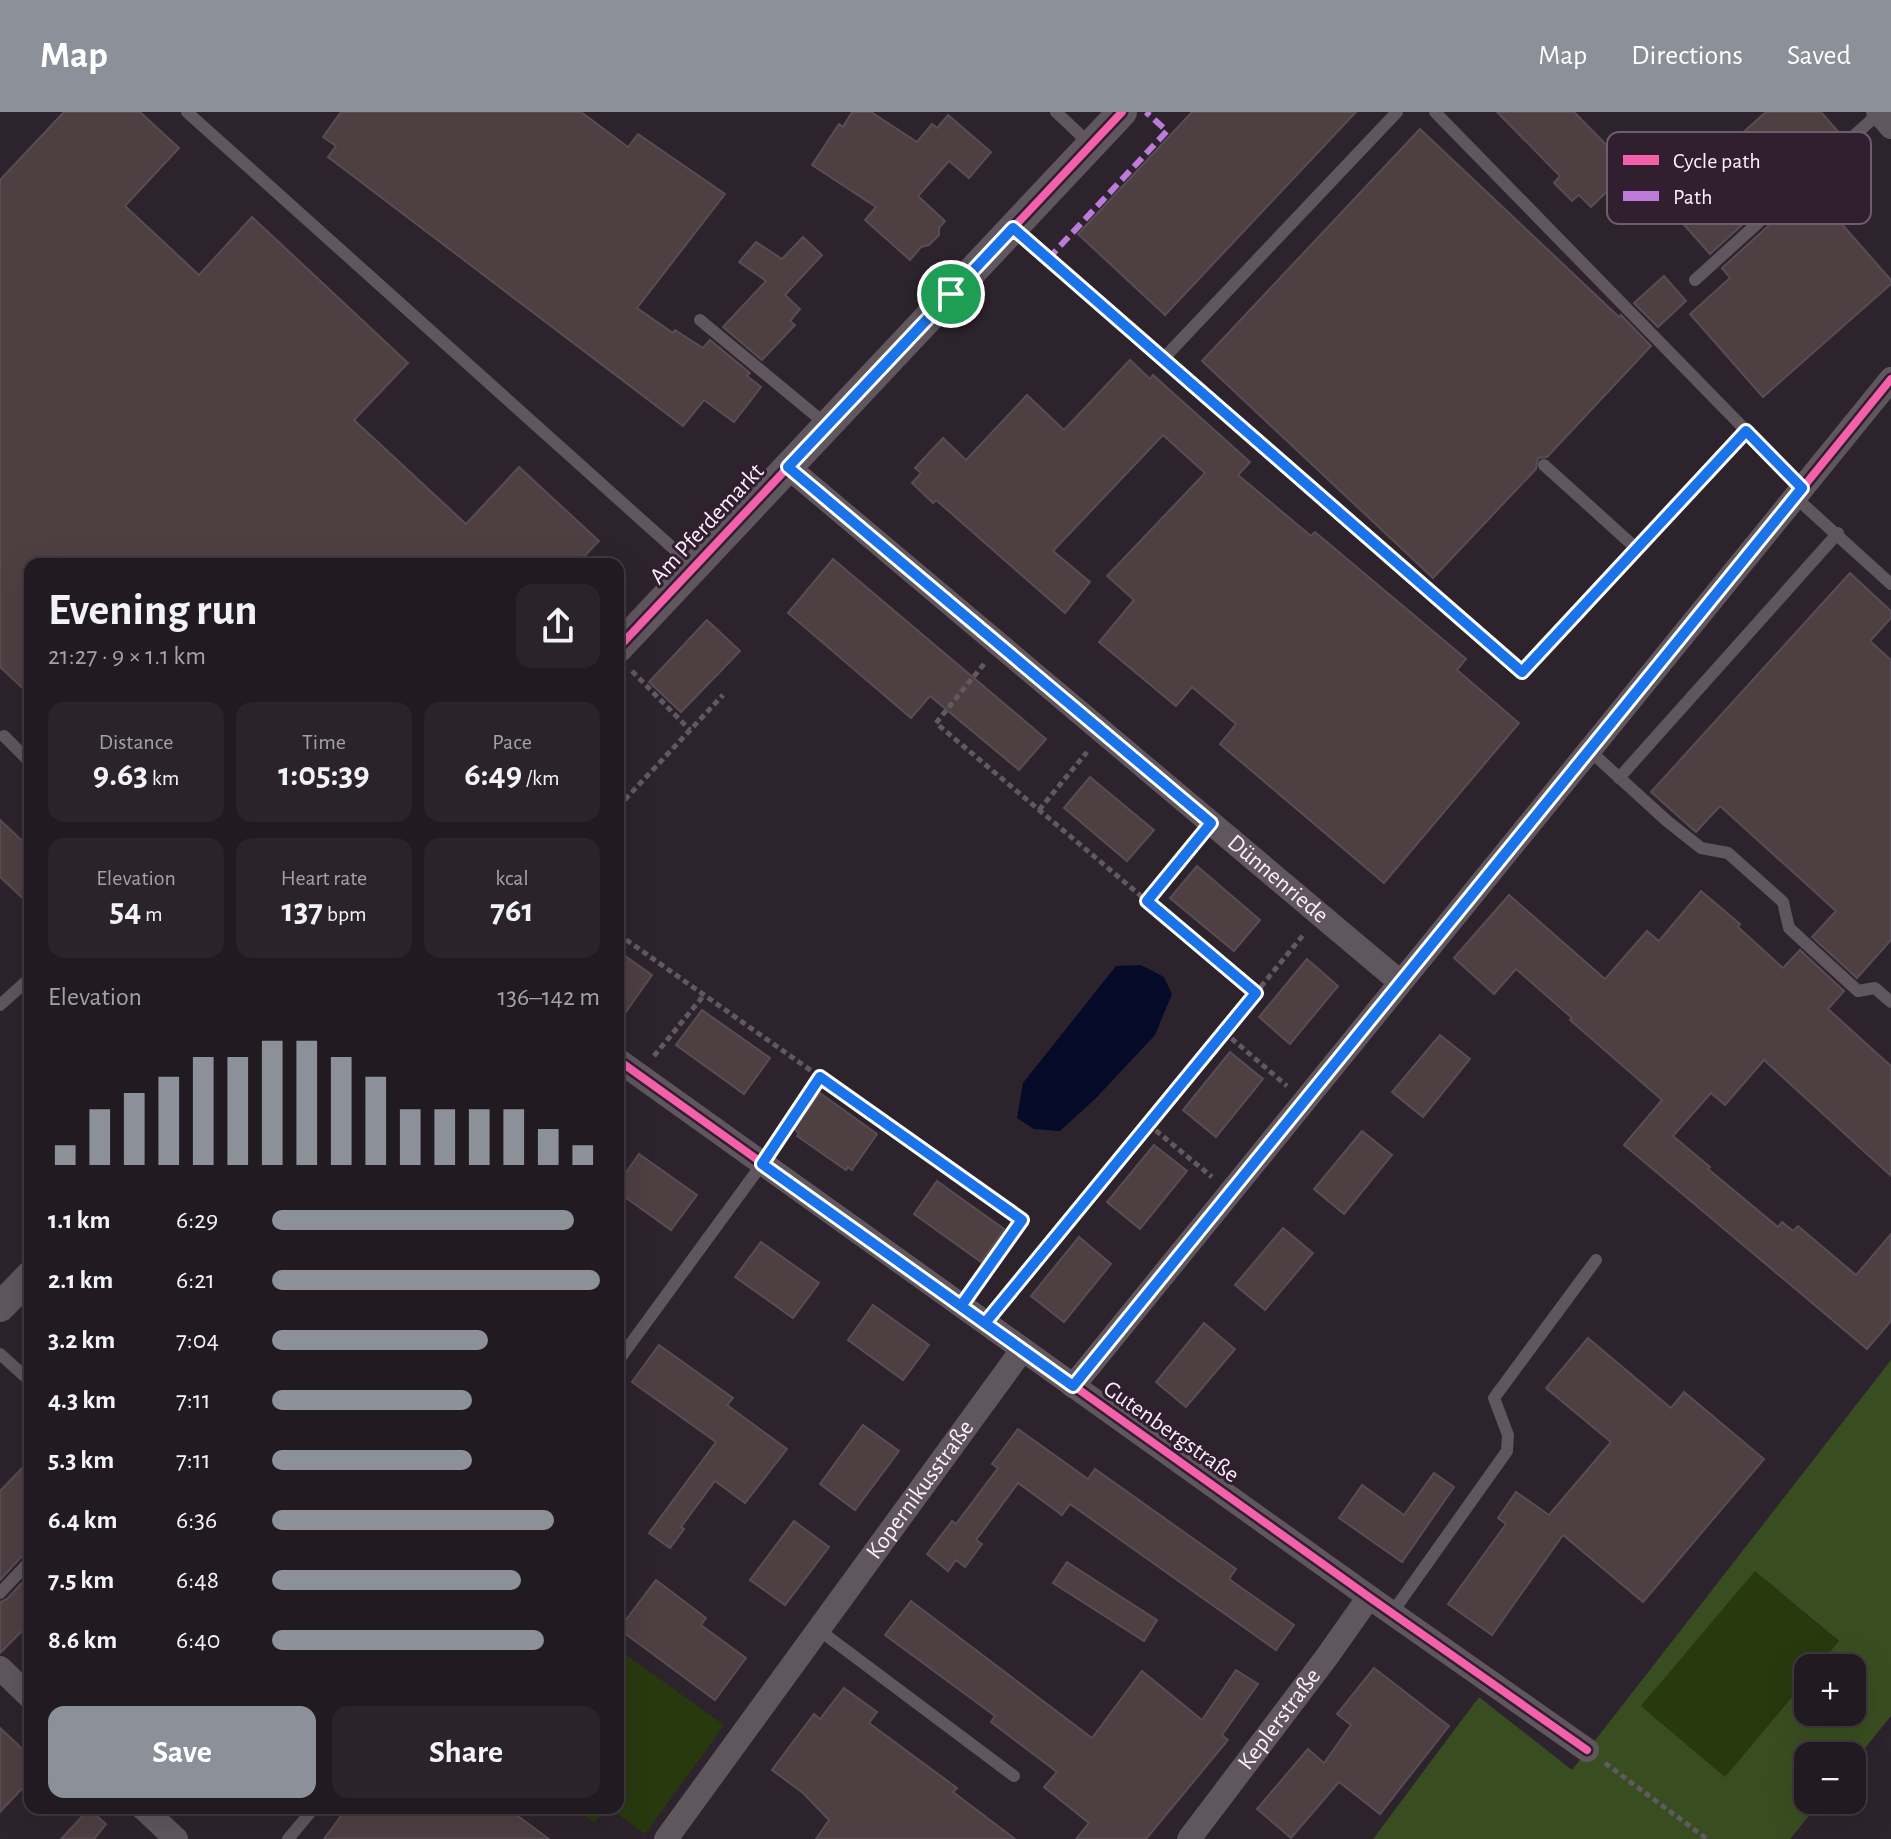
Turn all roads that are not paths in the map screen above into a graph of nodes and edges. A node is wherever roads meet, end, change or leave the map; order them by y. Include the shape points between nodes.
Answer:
1 (187, 112) edge
2 (1056, 112) edge
3 (1122, 112) edge
4 (1397, 112) edge
5 (1435, 112) edge
6 (1883, 117) edge
7 (1866, 132) edge
8 (1091, 145) junction
9 (1760, 224) edge
10 (1013, 228) junction
11 (1695, 280) dead end
12 (700, 320) dead end
13 (1163, 359) junction
14 (1891, 379) edge
15 (827, 425) junction
16 (1746, 431) junction
17 (1544, 465) dead end
18 (788, 467) junction
19 (1799, 492) junction
20 (1838, 533) junction
21 (1637, 549) junction
22 (694, 567) junction
23 (1891, 584) edge
24 (624, 657) edge
25 (4, 736) dead end
26 (1589, 750) junction
27 (24, 756) edge
28 (1619, 778) junction
29 (1400, 982) junction
30 (24, 983) edge
31 (1891, 1002) edge
32 (0, 1005) edge
33 (624, 1064) edge
34 (762, 1164) junction
35 (1596, 1260) dead end
36 (24, 1282) edge
37 (0, 1307) edge
38 (1022, 1350) junction
39 (624, 1353) edge
40 (0, 1354) edge
41 (24, 1376) edge
42 (1073, 1386) junction
43 (24, 1567) edge
44 (0, 1593) edge
45 (1369, 1597) junction
46 (1392, 1613) junction
47 (819, 1630) junction
48 (0, 1668) edge
49 (24, 1691) edge
50 (1587, 1750) road end
51 (1014, 1776) dead end
52 (153, 1814) edge
53 (309, 1814) edge
54 (176, 1839) edge
55 (288, 1839) edge
56 (666, 1839) edge
57 (1189, 1839) edge

1 - 22 lane
2 - 8 lane
3 - 8 street, Am Pferdemarkt
4 - 13 lane
5 - 16 lane
6 - 7 lane
8 - 10 street, Am Pferdemarkt
9 - 11 lane
10 - 13 lane
10 - 15 street, Am Pferdemarkt
12 - 15 lane
13 - 21 lane via 1522,672
14 - 19 street
15 - 18 street, Am Pferdemarkt
16 - 19 lane
16 - 21 lane
17 - 21 lane
18 - 22 street, Am Pferdemarkt
18 - 29 street, Dünnenriede
19 - 20 lane
19 - 26 street
20 - 23 lane
20 - 28 lane
22 - 24 street, Am Pferdemarkt
25 - 27 lane
26 - 28 lane
26 - 29 street
28 - 31 lane via 1701,848 1728,853 1783,902 1789,928 1858,991 1875,988
29 - 42 street
30 - 32 lane
33 - 34 street, Gutenbergstraße
34 - 38 street, Gutenbergstraße
34 - 39 lane
35 - 46 lane via 1494,1398 1508,1435 1507,1451
36 - 37 street
38 - 42 street, Gutenbergstraße
38 - 47 street, Kopernikusstraße
40 - 41 lane
42 - 45 street, Gutenbergstraße
43 - 44 lane
45 - 46 street, Gutenbergstraße
45 - 57 street, Keplerstraße
46 - 50 street, Gutenbergstraße
47 - 51 lane
47 - 56 street, Kopernikusstraße
48 - 49 street
52 - 54 street
53 - 55 lane

